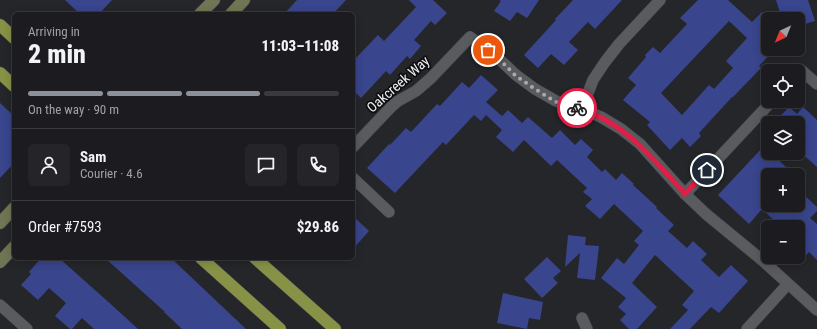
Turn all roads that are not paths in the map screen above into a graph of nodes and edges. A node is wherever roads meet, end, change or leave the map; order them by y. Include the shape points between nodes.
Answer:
1 (214, 0) edge
2 (244, 0) edge
3 (660, 0) edge
4 (202, 12) edge
5 (233, 12) edge
6 (0, 26) edge
7 (12, 36) edge
8 (805, 74) edge
9 (1, 76) edge
10 (12, 84) edge
11 (817, 84) edge
12 (765, 108) edge
13 (582, 109) junction
14 (355, 145) edge
15 (355, 180) edge
16 (685, 194) junction
17 (12, 210) edge
18 (388, 212) dead end
19 (0, 223) edge
20 (12, 249) edge
21 (203, 260) edge
22 (257, 260) edge
23 (0, 262) edge
24 (788, 284) junction
25 (0, 305) edge
26 (817, 310) edge
27 (582, 318) dead end
28 (27, 329) edge
29 (280, 329) edge
30 (335, 329) edge
31 (587, 329) edge
32 (747, 329) edge

1 - 4 main road
2 - 5 main road
3 - 13 street via 605,62 593,80
6 - 7 main road
8 - 11 street
9 - 10 main road
12 - 16 street
13 - 14 street, Oakcreek Way via 556,102 535,89 470,37 431,78 391,107
13 - 16 street, Oakcreek Way via 601,117 628,134
15 - 18 street
16 - 24 street, Oakcreek Way
17 - 19 main road
20 - 23 main road
21 - 29 main road
22 - 30 main road
24 - 26 street, Oakcreek Way
24 - 32 street
25 - 28 street
27 - 31 street

